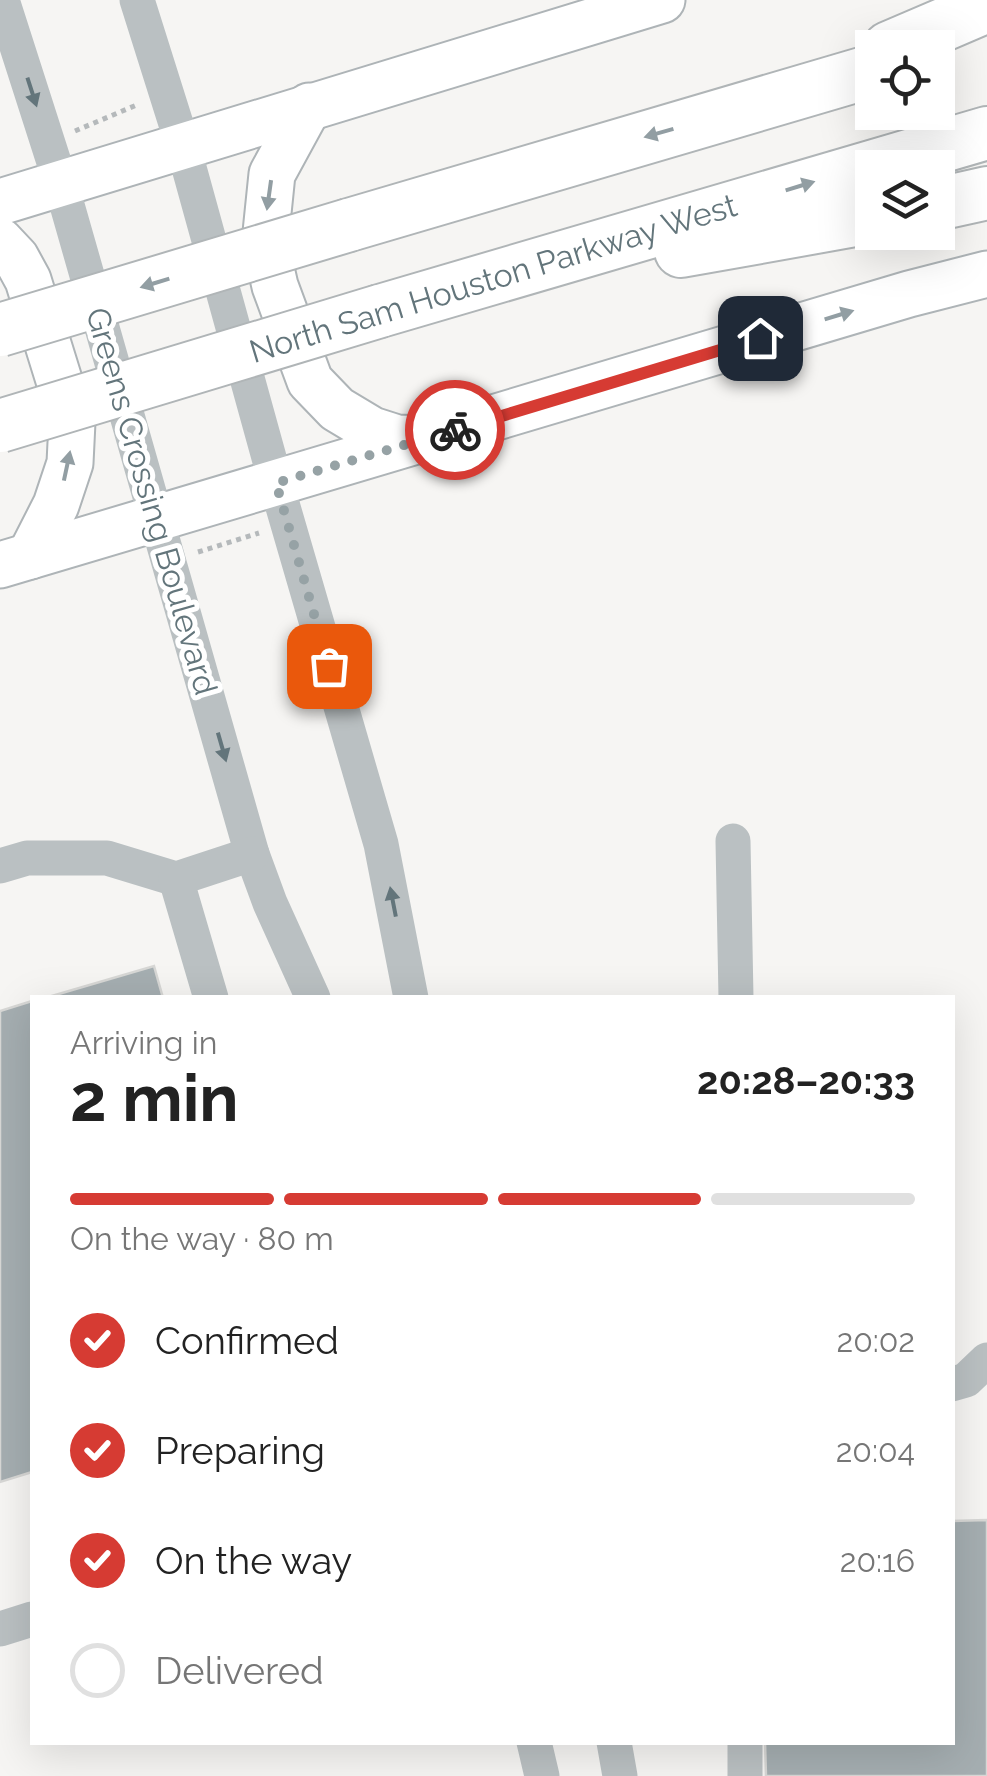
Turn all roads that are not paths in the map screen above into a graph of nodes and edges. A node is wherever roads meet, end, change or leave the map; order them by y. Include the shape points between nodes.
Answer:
1 (2, 0) edge
2 (136, 0) edge
3 (662, 0) edge
4 (987, 6) edge
5 (931, 30) edge
6 (987, 40) edge
7 (955, 48) edge
8 (855, 61) edge
9 (855, 76) edge
10 (753, 105) junction
11 (308, 106) junction
12 (987, 133) edge
13 (183, 146) junction
14 (61, 184) junction
15 (987, 193) edge
16 (955, 200) edge
17 (0, 202) edge
18 (855, 220) edge
19 (0, 242) edge
20 (987, 274) edge
21 (439, 294) junction
22 (0, 330) edge
23 (0, 426) edge
24 (424, 439) junction
25 (276, 483) junction
26 (157, 518) junction
27 (15, 561) edge
28 (733, 841) dead end
29 (252, 854) junction
30 (0, 866) edge
31 (176, 879) junction
32 (210, 995) edge
33 (312, 995) edge
34 (410, 995) edge
35 (736, 995) edge
36 (987, 1360) edge
37 (955, 1383) edge
38 (30, 1621) edge
39 (0, 1629) edge
40 (535, 1745) edge
41 (615, 1745) edge
42 (745, 1745) edge
43 (542, 1776) edge
44 (620, 1776) edge
45 (745, 1776) edge

1 -> 14 street, Greens Crossing Boulevard
2 - 13 street
3 - 11 main road
4 - 5 highway
6 - 7 highway
8 - 10 highway
9 - 10 highway
10 -> 22 highway, bridge
11 - 13 main road
11 -> 24 main road via 272,174 265,242 275,286 310,381 336,409 372,430
21 -> 12 highway, North Sam Houston Parkway West
13 - 14 main road
13 - 25 street
14 - 17 main road
14 - 26 street, Greens Crossing Boulevard
15 - 16 highway
18 - 21 highway
27 -> 19 main road via 56,505 70,463 72,422 28,280
24 -> 20 main road
21 - 23 highway, North Sam Houston Parkway West, bridge
24 - 25 main road
25 - 26 main road
34 -> 25 street via 381,844
26 - 27 main road
26 -> 29 street, Greens Crossing Boulevard
28 - 35 street
29 - 31 street
29 - 33 street, Greens Crossing Boulevard
30 - 31 street via 27,858 107,858
31 - 32 street
36 - 37 street
38 - 39 street
40 - 43 street
41 - 44 street
42 - 45 street

